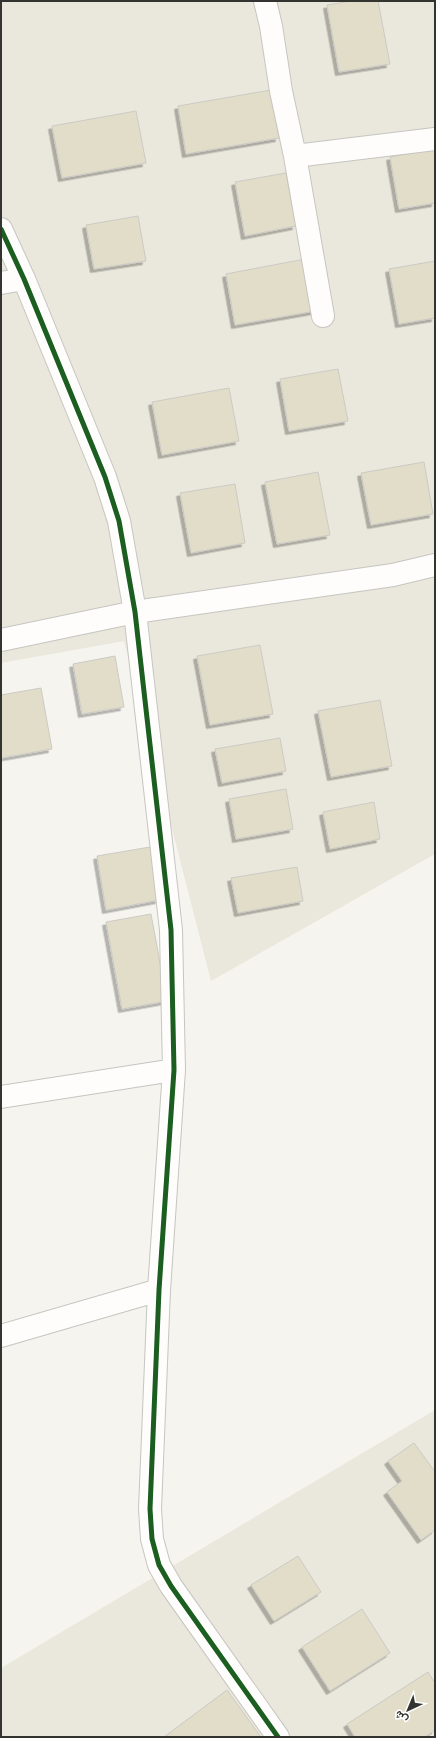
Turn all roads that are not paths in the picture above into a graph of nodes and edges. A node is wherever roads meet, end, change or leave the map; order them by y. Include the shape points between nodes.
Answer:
1 (265, 1) edge
2 (435, 139) edge
3 (295, 156) junction
4 (1, 229) edge
5 (24, 279) junction
6 (1, 283) edge
7 (323, 316) dead end
8 (435, 565) edge
9 (135, 612) junction
10 (1, 640) edge
11 (174, 1070) junction
12 (1, 1097) edge
13 (159, 1290) junction
14 (1, 1336) edge
15 (278, 1737) edge

1 - 3 street
2 - 3 street
3 - 7 street
4 - 5 street
5 - 6 street
5 - 9 street via 105,477 119,521
8 - 9 street via 393,575
9 - 10 street
9 - 11 street via 171,930
11 - 12 street
11 - 13 street
13 - 14 street
13 - 15 street via 150,1509 152,1539 159,1565 171,1586

